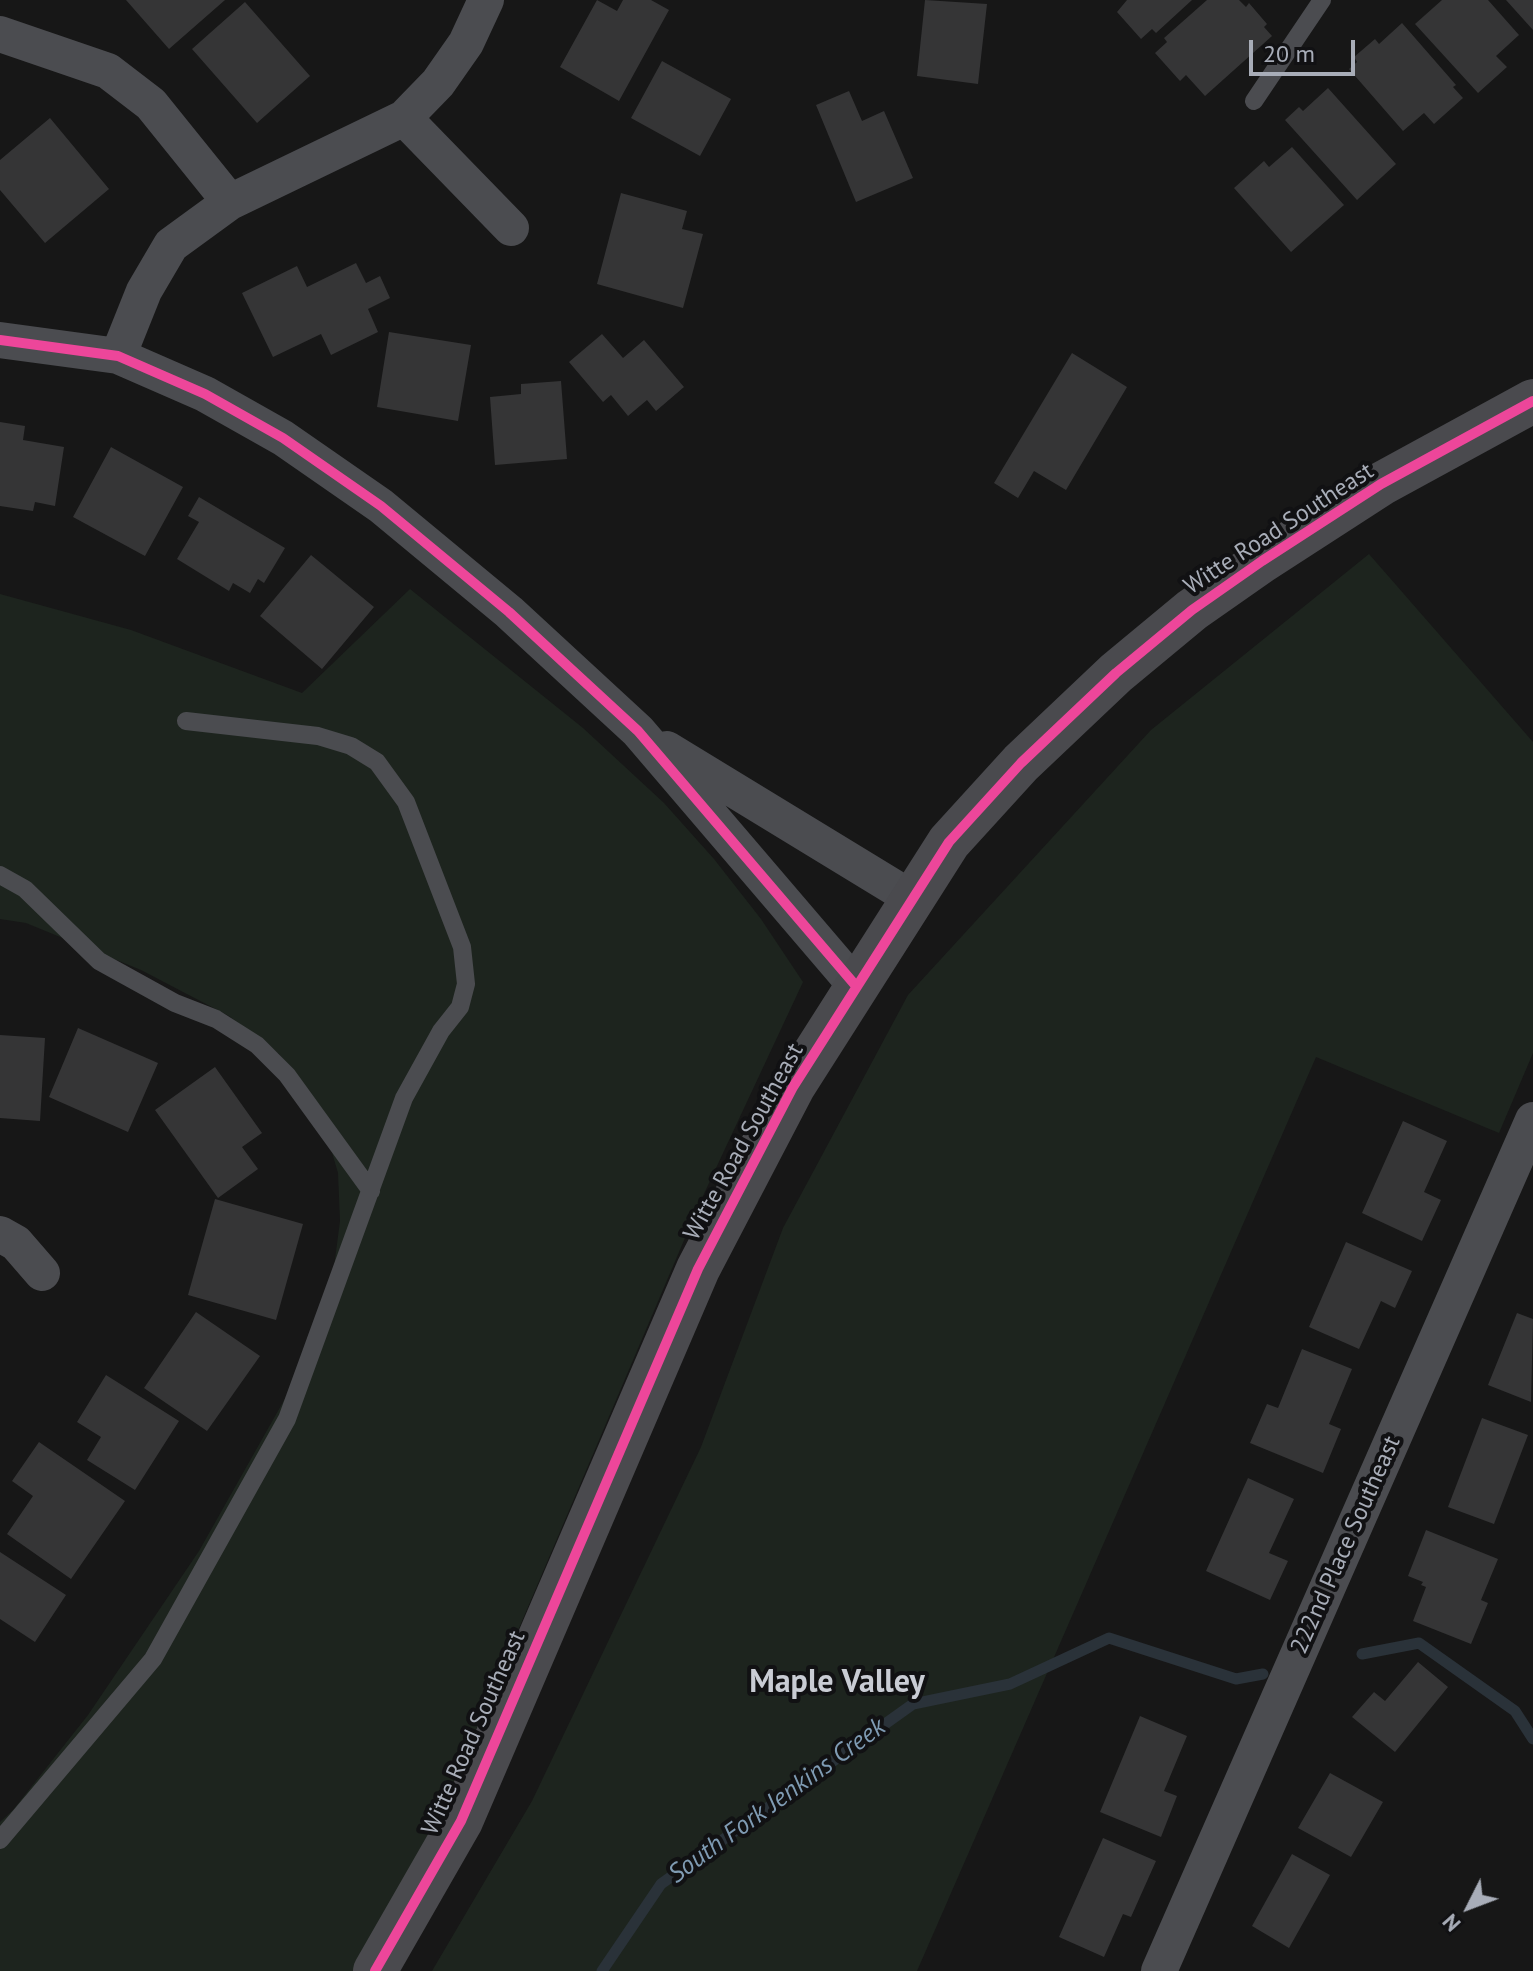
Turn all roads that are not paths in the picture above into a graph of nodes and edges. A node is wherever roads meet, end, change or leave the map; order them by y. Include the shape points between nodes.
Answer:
1 (486, 0) edge
2 (1322, 0) edge
3 (0, 34) edge
4 (1254, 101) dead end
5 (404, 118) junction
6 (230, 202) junction
7 (511, 228) dead end
8 (0, 340) edge
9 (118, 356) junction
10 (1533, 401) edge
11 (186, 721) dead end
12 (638, 731) junction
13 (0, 875) edge
14 (913, 899) junction
15 (856, 986) junction
16 (1533, 1120) edge
17 (371, 1191) junction
18 (0, 1234) edge
19 (42, 1273) dead end
20 (0, 1840) edge
21 (375, 1971) edge
22 (1159, 1971) edge

1 - 5 street via 466,43
2 - 4 lane
3 - 6 street via 108,71 151,104
5 - 6 street
5 - 7 street
6 - 9 street via 171,245 144,291
8 - 9 street
9 - 12 street via 270,430 381,506 509,612
10 - 14 street, Witte Road Southeast via 1381,484 1192,610 1021,763 949,842
11 - 17 lane via 318,736 351,746 377,762 406,802 462,947 466,984 460,1007 404,1098
12 - 14 street
12 - 15 street
13 - 17 lane via 25,889 99,961 257,1045 287,1075
14 - 15 street, Witte Road Southeast
15 - 21 street, Witte Road Southeast via 793,1087 698,1269 461,1821
16 - 22 street, 222nd Place Southeast
17 - 20 lane via 287,1419 161,1646
18 - 19 street via 16,1243

